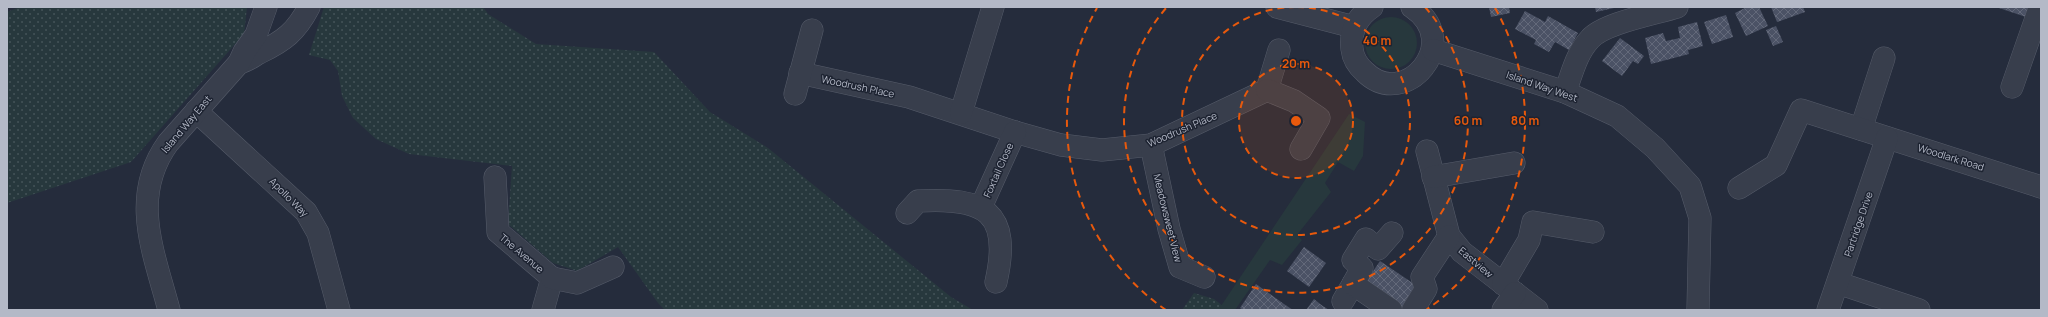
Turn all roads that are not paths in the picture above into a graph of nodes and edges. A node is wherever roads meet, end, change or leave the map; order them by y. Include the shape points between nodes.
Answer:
1 (266, 7) edge
2 (309, 7) edge
3 (993, 7) edge
4 (1277, 7) edge
5 (1372, 7) edge
6 (1412, 7) edge
7 (1677, 7) edge
8 (2040, 7) edge
9 (1354, 27) junction
10 (812, 30) dead end
11 (1279, 50) dead end
12 (1432, 50) junction
13 (1884, 58) dead end
14 (239, 63) junction
15 (800, 73) junction
16 (2012, 87) dead end
17 (1267, 90) junction
18 (1565, 92) junction
19 (795, 94) dead end
20 (196, 111) junction
21 (961, 113) junction
22 (1860, 129) junction
23 (1015, 132) junction
24 (1887, 138) junction
25 (1151, 145) junction
26 (1301, 149) dead end
27 (1427, 151) dead end
28 (1514, 163) dead end
29 (495, 177) dead end
30 (1433, 177) junction
31 (2041, 187) edge
32 (1739, 188) dead end
33 (981, 207) junction
34 (907, 212) dead end
35 (1392, 232) dead end
36 (1593, 232) dead end
37 (1449, 236) junction
38 (613, 267) dead end
39 (1204, 277) dead end
40 (552, 278) junction
41 (996, 282) dead end
42 (1838, 283) junction
43 (1507, 296) edge
44 (169, 310) edge
45 (339, 310) edge
46 (543, 310) edge
47 (1391, 310) edge
48 (1413, 310) edge
49 (1537, 310) edge
50 (1698, 310) edge
51 (1828, 310) edge
52 (1919, 310) edge

1 - 14 street, Island Way East via 256,35
2 - 14 street, Island Way East via 288,36
3 - 21 street
4 - 9 street
5 - 9 street via 1361,16
6 - 12 street via 1428,24 1433,36
7 - 18 street via 1611,26 1591,38 1577,59
8 - 16 street
9 - 12 street via 1351,40 1352,54 1358,66 1368,76 1380,82 1394,83 1419,74 1428,63
10 - 15 street
11 - 17 street
12 - 18 street, Island Way West
13 - 22 street
14 - 20 street, Island Way East
15 - 19 street
15 - 21 street, Woodrush Place via 909,97
17 - 25 street, Woodrush Place
17 - 26 street via 1294,101 1319,118
18 - 50 street, Island Way West via 1617,116 1655,148 1690,186 1700,218
20 - 44 street, Island Way East via 162,152 150,177 147,194 148,230
20 - 45 street, Apollo Way via 306,212 318,233
21 - 23 street, Woodrush Place
22 - 24 street, Woodlark Road
22 - 32 street, Woodlark Road via 1801,110 1776,165
23 - 25 street, Woodrush Place via 1061,145 1102,150
23 - 33 street, Foxtail Close
24 - 31 street, Woodlark Road
24 - 42 street, Partridge Drive
25 - 39 street, Meadowsweet View via 1180,267
27 - 30 street, Eastview
28 - 30 street
29 - 40 street, The Avenue via 498,232
30 - 37 street, Eastview
33 - 34 street, Foxtail Close via 968,203 918,201
33 - 41 street, Foxtail Close via 995,221 1001,237 1001,259
35 - 47 street via 1378,249 1366,239 1353,260 1362,268 1348,292
36 - 43 street via 1532,222 1529,240
37 - 43 street, Eastview
37 - 48 street via 1422,277 1426,289
38 - 40 street, The Avenue via 577,283
40 - 46 street, The Avenue
42 - 51 street, Partridge Drive
42 - 52 street
43 - 49 street, Eastview

